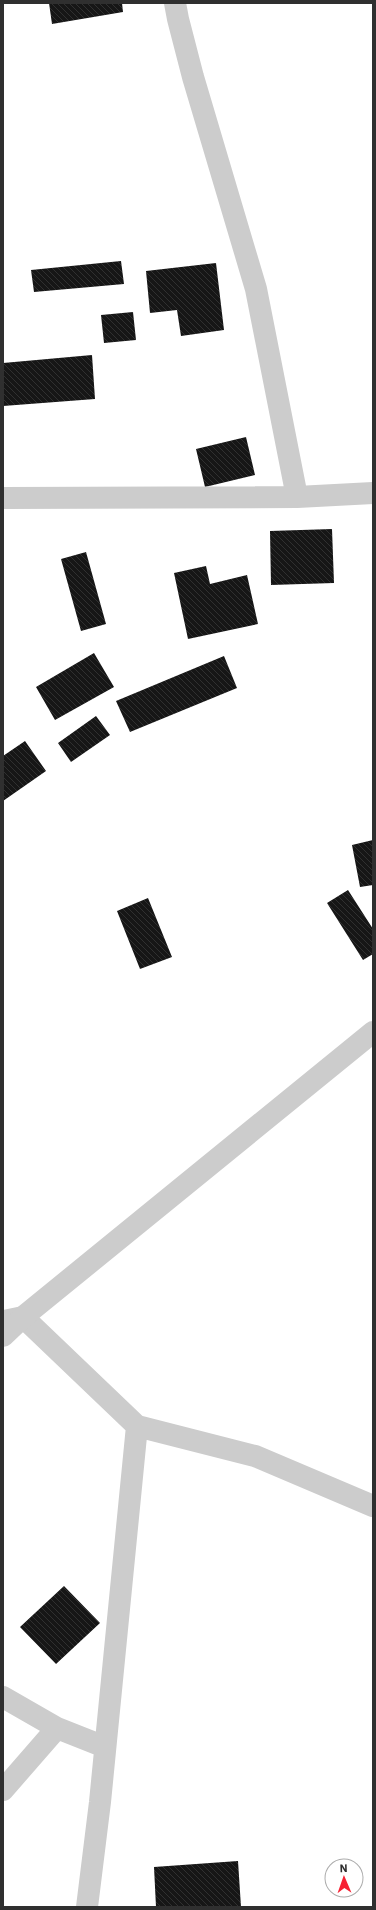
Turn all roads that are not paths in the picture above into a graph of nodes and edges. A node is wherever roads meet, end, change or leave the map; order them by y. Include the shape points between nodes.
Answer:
1 (175, 3) edge
2 (373, 493) edge
3 (297, 497) junction
4 (3, 498) edge
5 (373, 1032) edge
6 (13, 1319) edge
7 (3, 1336) edge
8 (137, 1426) junction
9 (373, 1506) edge
10 (3, 1697) edge
11 (57, 1728) junction
12 (105, 1747) junction
13 (3, 1790) edge
14 (87, 1907) edge

1 - 3 street via 193,77 256,289
2 - 3 street
3 - 4 street
5 - 6 street
6 - 7 street
6 - 8 street
8 - 9 street via 255,1456
8 - 12 street
10 - 11 street
11 - 12 street
11 - 13 street
12 - 14 street

